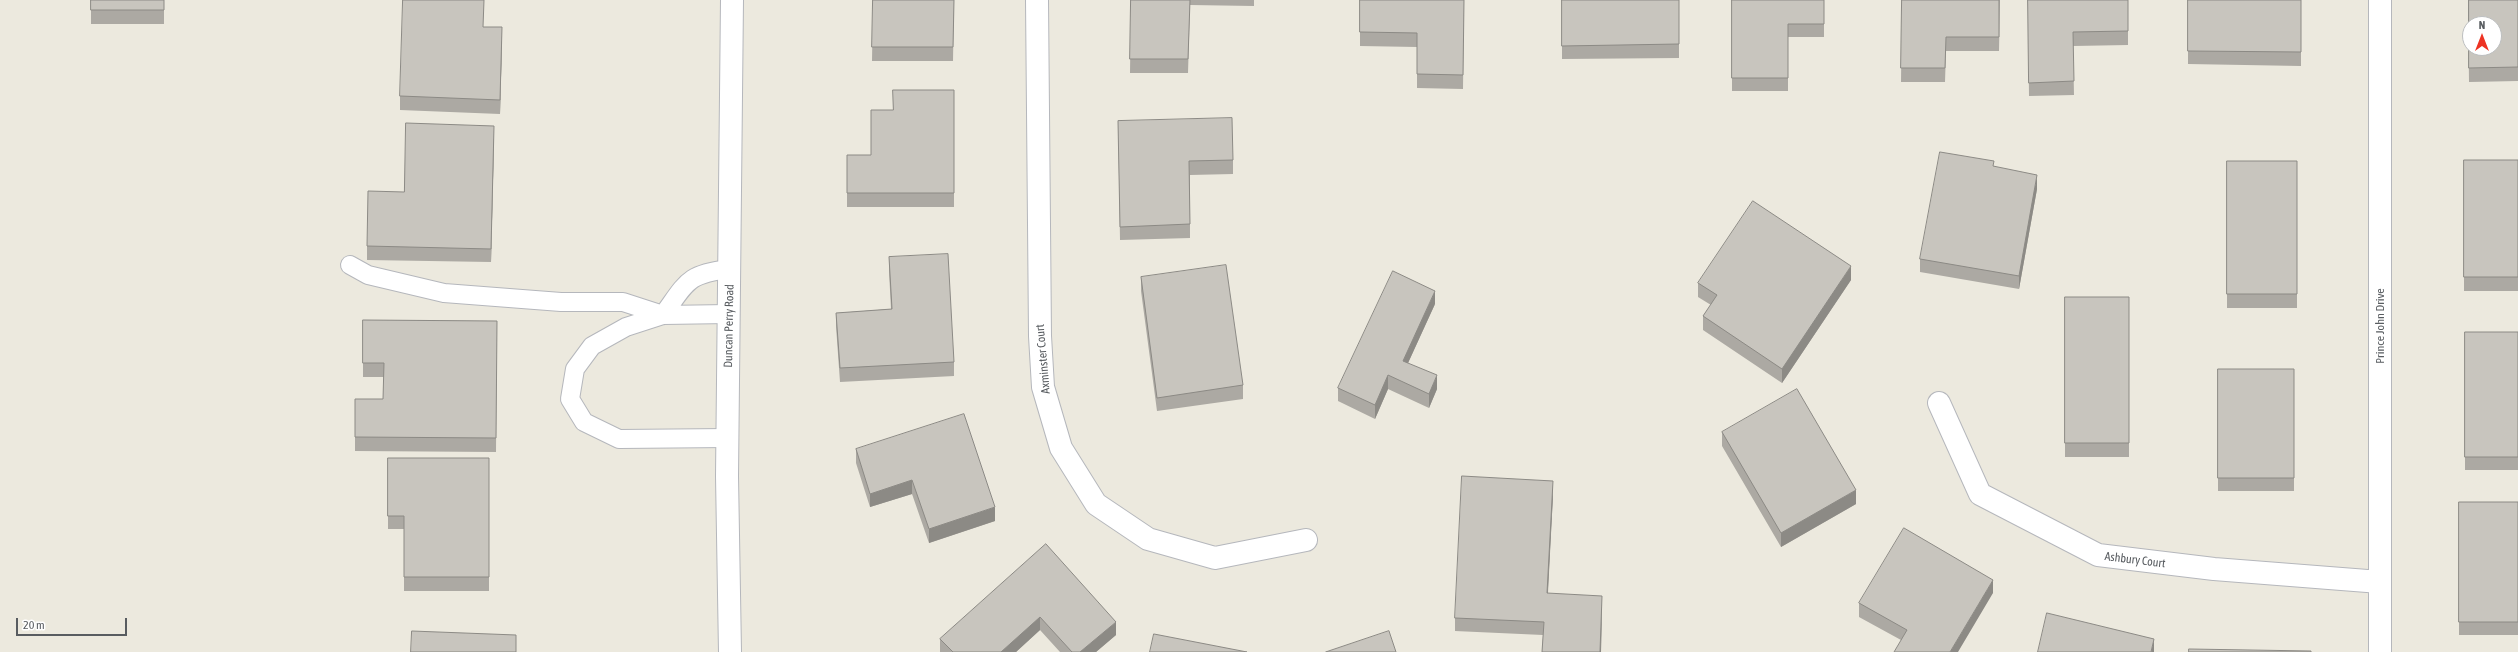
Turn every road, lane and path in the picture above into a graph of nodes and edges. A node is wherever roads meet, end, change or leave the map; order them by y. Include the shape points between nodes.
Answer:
1 (732, 0) edge
2 (1037, 0) edge
3 (2380, 0) edge
4 (350, 265) dead end
5 (729, 268) junction
6 (729, 314) junction
7 (663, 315) junction
8 (1939, 403) dead end
9 (728, 438) junction
10 (1306, 540) dead end
11 (2380, 582) junction
12 (730, 652) edge
13 (2380, 652) edge

1 - 5 street, Duncan Perry Road
2 - 10 street, Axminster Court via 1040,336 1043,387 1062,448 1096,504 1148,539 1215,558
3 - 11 street, Prince John Drive
4 - 7 lane via 368,275 444,293 561,302 623,302
5 - 6 street, Duncan Perry Road
5 - 7 lane via 706,272 689,280
6 - 7 lane
6 - 9 street, Duncan Perry Road
7 - 9 lane via 626,327 592,346 574,369 570,399 584,422 619,439
8 - 11 street, Ashbury Court via 1980,494 2098,555 2214,569
9 - 12 street, Duncan Perry Road
11 - 13 street, Prince John Drive

